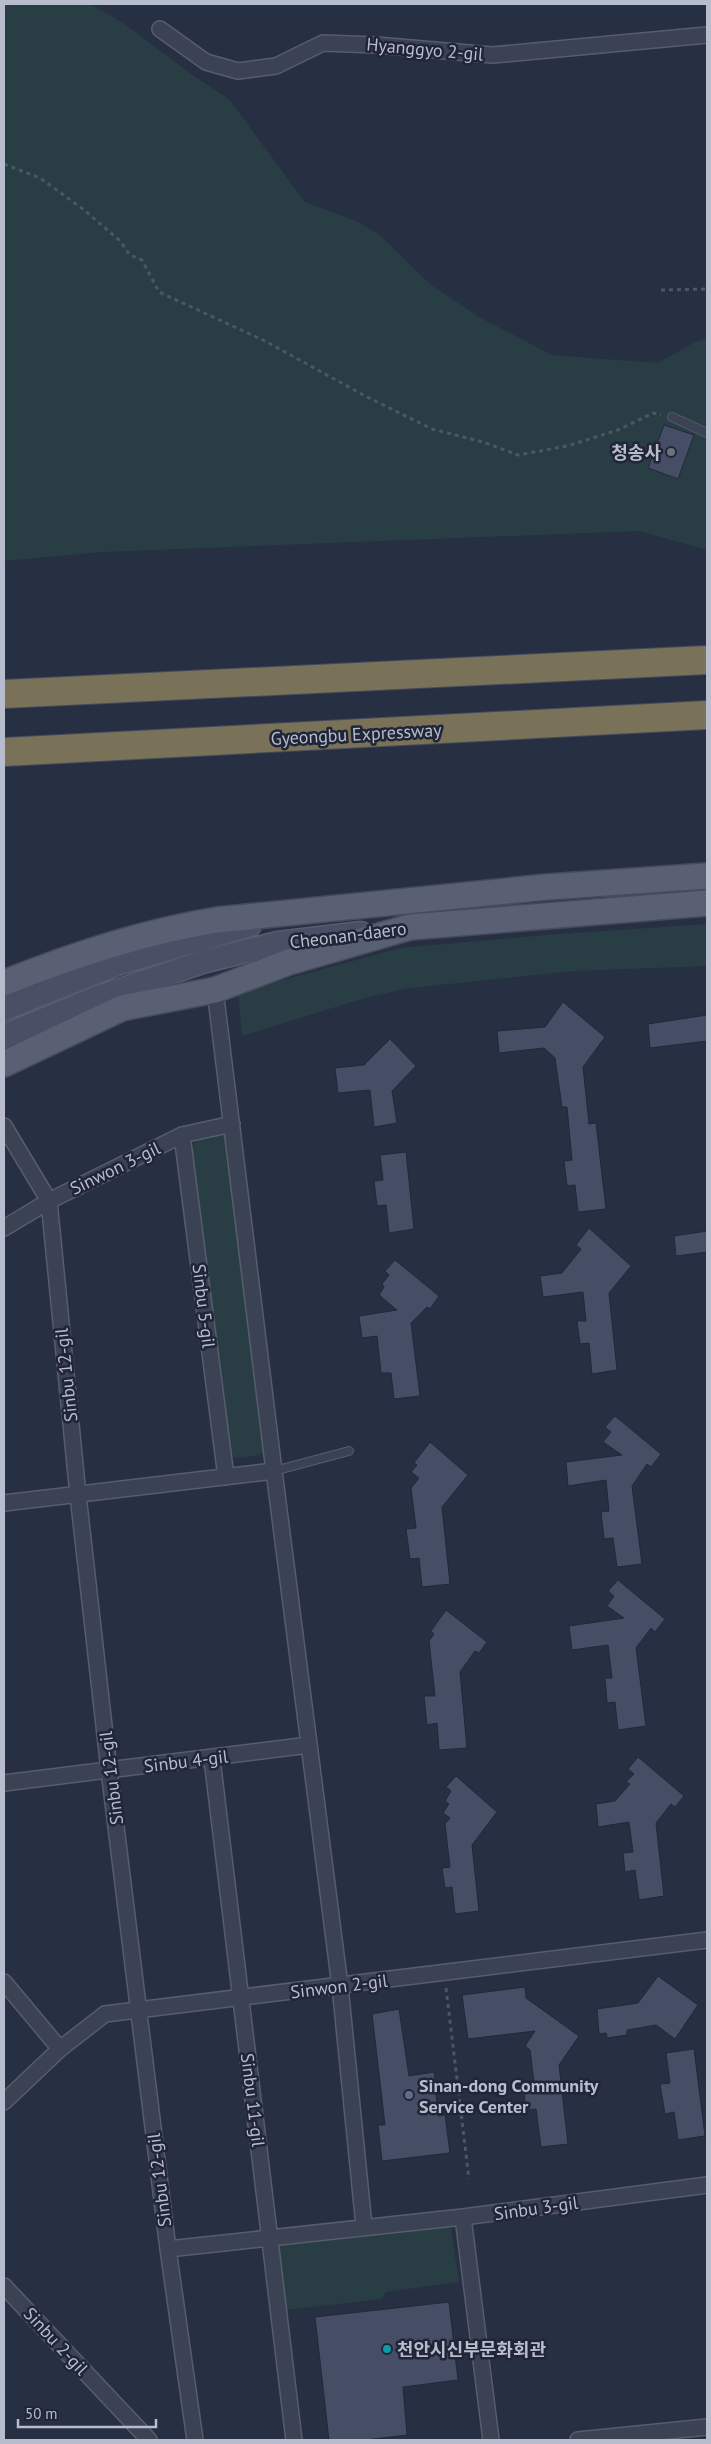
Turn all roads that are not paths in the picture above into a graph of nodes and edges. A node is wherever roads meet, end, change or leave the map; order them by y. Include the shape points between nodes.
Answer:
1 (160, 29) dead end
2 (707, 35) edge
3 (672, 417) road end
4 (707, 433) edge
5 (707, 660) edge
6 (4, 694) edge
7 (707, 715) edge
8 (4, 752) edge
9 (707, 876) edge
10 (707, 903) edge
11 (346, 906) junction
12 (410, 927) junction
13 (4, 983) edge
14 (215, 990) junction
15 (4, 1009) edge
16 (4, 1036) edge
17 (4, 1064) edge
18 (232, 1124) junction
19 (4, 1126) edge
20 (182, 1135) junction
21 (49, 1201) junction
22 (4, 1228) edge
23 (349, 1452) dead end
24 (274, 1471) junction
25 (226, 1477) junction
26 (78, 1495) junction
27 (4, 1503) edge
28 (309, 1745) junction
29 (212, 1759) junction
30 (109, 1770) junction
31 (4, 1783) edge
32 (707, 1940) edge
33 (4, 1982) edge
34 (340, 1986) junction
35 (240, 1998) junction
36 (139, 2009) junction
37 (60, 2049) junction
38 (4, 2102) edge
39 (707, 2185) edge
40 (463, 2217) junction
41 (364, 2226) junction
42 (271, 2236) junction
43 (168, 2249) junction
44 (4, 2286) edge
45 (707, 2428) edge
46 (149, 2440) edge
47 (195, 2440) edge
48 (294, 2440) edge
49 (491, 2440) edge
50 (578, 2440) edge

1 - 2 street, Hyanggyo 2-gil via 206,62 238,71 276,66 323,43 493,55
3 - 4 lane
5 - 6 highway
7 - 8 highway, Gyeongbu Expressway
9 - 11 main road, Cheonan-daero
10 - 12 main road, Cheonan-daero
11 - 13 main road via 167,928 90,951
11 - 15 main road, Cheonan-daero via 216,934 117,964
12 - 14 main road via 289,962
12 - 16 main road, Cheonan-daero via 278,943 206,961 96,998
14 - 17 main road via 122,1008
14 - 18 street
18 - 20 street, Sinwon 3-gil
18 - 24 street
19 - 21 street, Sinbu 12-gil
20 - 21 street, Sinwon 3-gil
20 - 25 street, Sinbu 5-gil
21 - 22 street, Sinwon 3-gil
21 - 26 street, Sinbu 12-gil
23 - 24 lane
24 - 25 street
24 - 28 street
25 - 26 street
26 - 27 street
26 - 30 street, Sinbu 12-gil
28 - 29 street, Sinbu 4-gil
28 - 34 street
29 - 30 street, Sinbu 4-gil
29 - 35 street, Sinbu 11-gil
30 - 31 street, Sinbu 4-gil
30 - 36 street, Sinbu 12-gil
32 - 34 street, Sinwon 2-gil
33 - 37 street
34 - 35 street, Sinwon 2-gil
34 - 41 street
35 - 36 street, Sinwon 2-gil
35 - 42 street, Sinbu 11-gil
36 - 37 street, Sinwon 2-gil via 105,2014
36 - 43 street, Sinbu 12-gil
37 - 38 street, Sinwon 2-gil
39 - 40 street, Sinbu 3-gil
40 - 41 street, Sinbu 3-gil
40 - 49 street
41 - 42 street, Sinbu 3-gil
42 - 43 street, Sinbu 3-gil
42 - 48 street, Sinbu 11-gil
43 - 47 street, Sinbu 12-gil
44 - 46 street, Sinbu 2-gil
45 - 50 street

